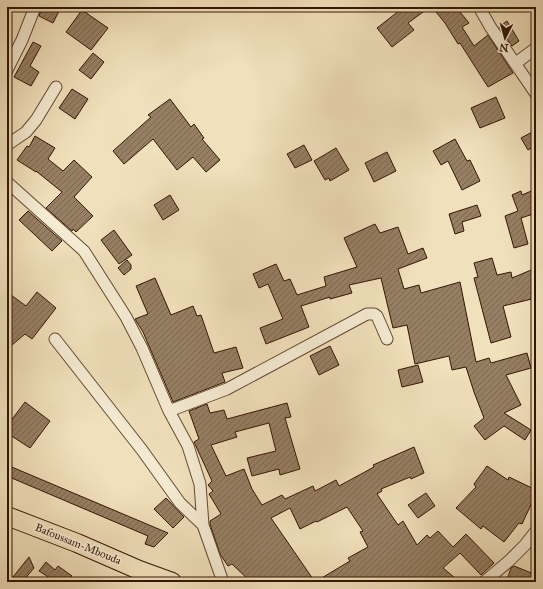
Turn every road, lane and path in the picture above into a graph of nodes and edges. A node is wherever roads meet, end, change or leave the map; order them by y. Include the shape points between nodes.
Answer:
1 (35, 7) edge
2 (479, 7) edge
3 (536, 48) edge
4 (516, 63) junction
5 (7, 70) edge
6 (56, 87) dead end
7 (536, 94) edge
8 (7, 145) edge
9 (7, 182) edge
10 (55, 339) dead end
11 (387, 339) dead end
12 (169, 411) junction
13 (7, 516) edge
14 (203, 525) junction
15 (536, 531) edge
16 (172, 582) edge
17 (223, 582) edge
18 (484, 582) edge

1 - 5 street
2 - 4 street
3 - 4 street
4 - 7 street
6 - 8 street via 26,132
9 - 12 street via 84,251 126,317
10 - 14 street via 142,450 180,504
11 - 12 street via 377,316 367,314 227,389
12 - 14 street via 188,446 197,470
13 - 16 highway, Bafoussam-Mbouda
14 - 17 street
15 - 18 street via 509,561

